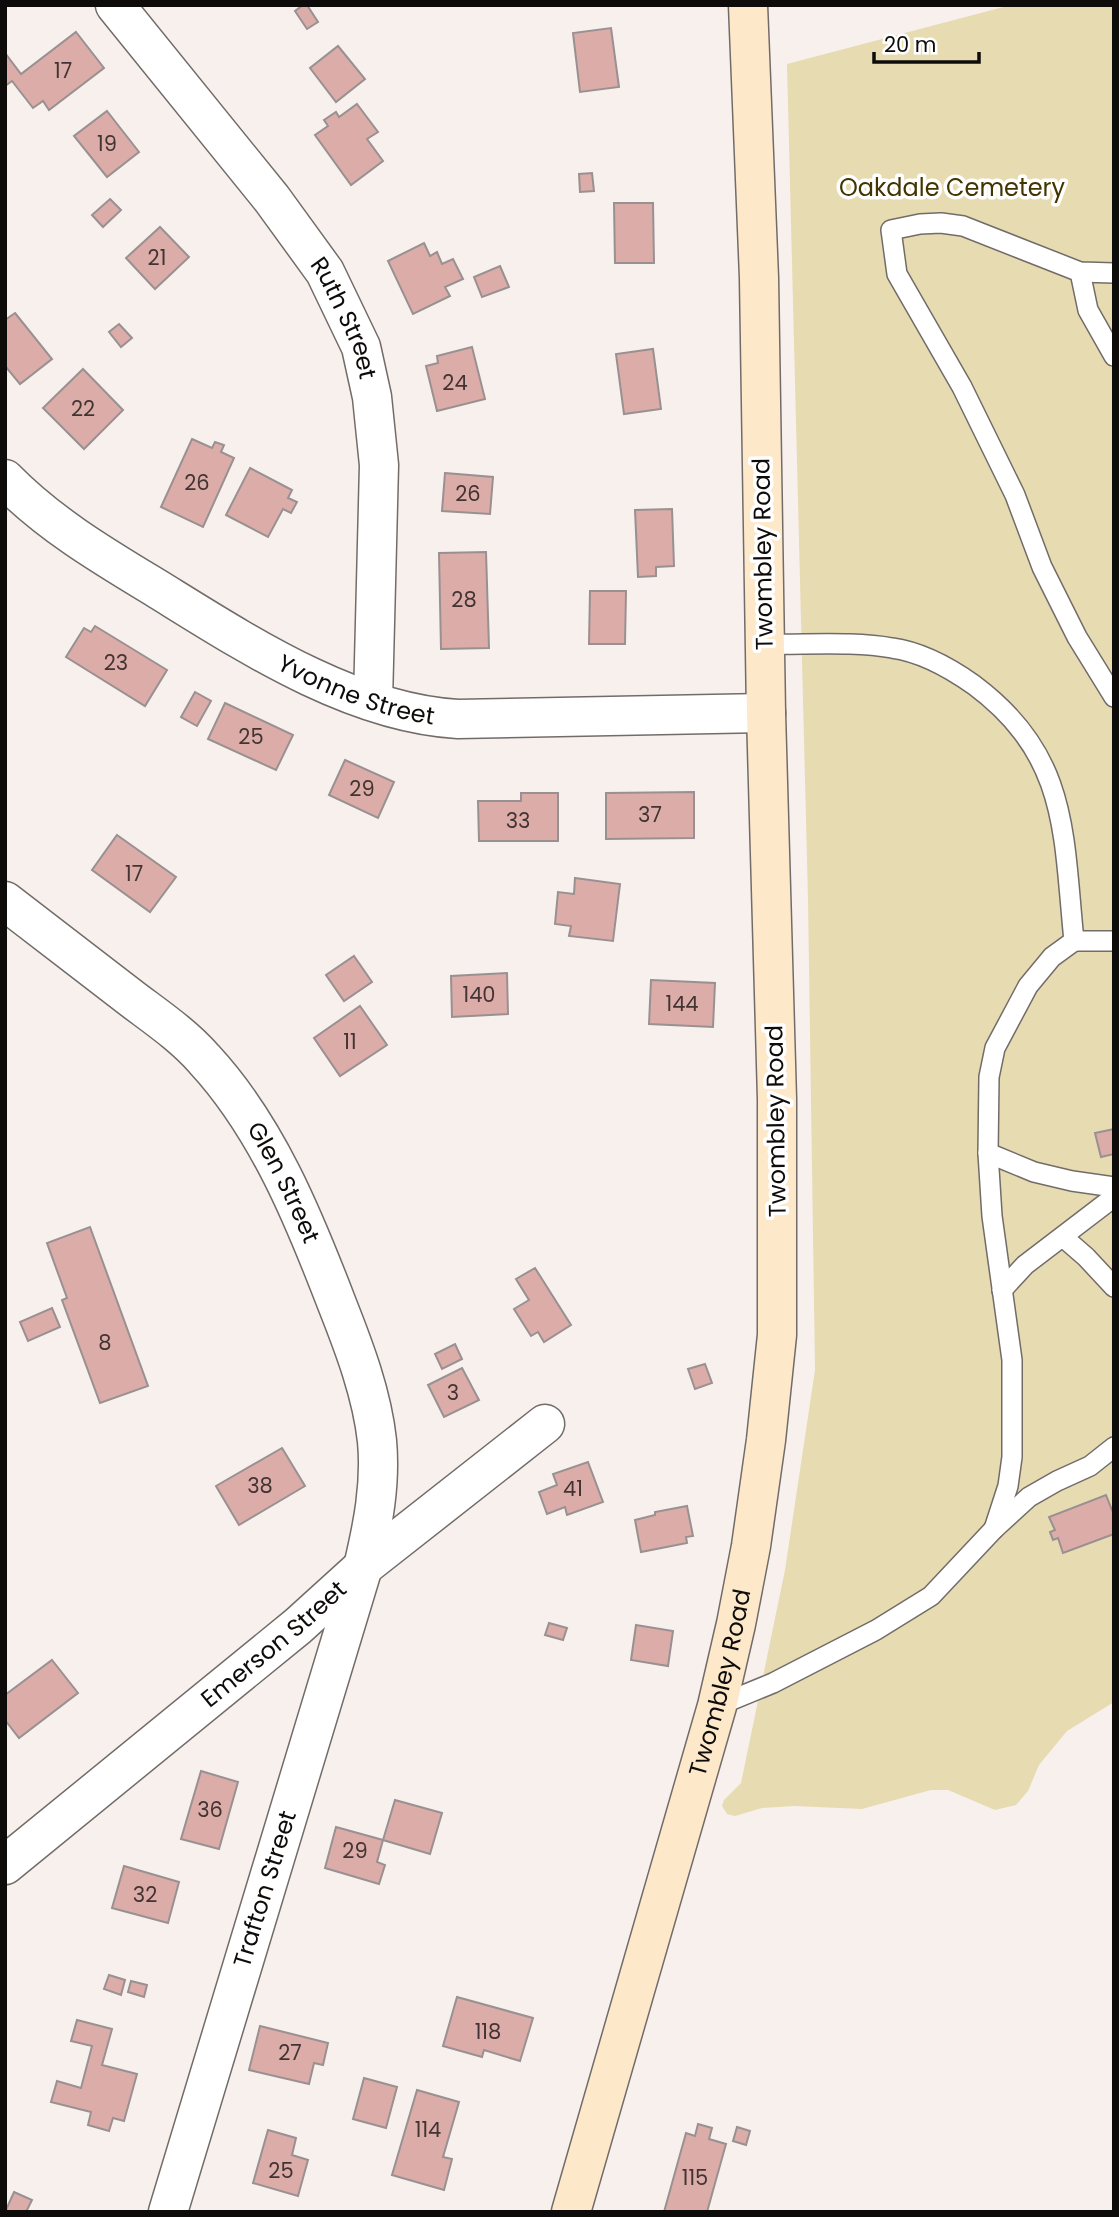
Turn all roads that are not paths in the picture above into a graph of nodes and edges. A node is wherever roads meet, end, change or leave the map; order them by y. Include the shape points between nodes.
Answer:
1 (115, 5) edge
2 (748, 5) edge
3 (1080, 272) junction
4 (1114, 273) edge
5 (1114, 356) edge
6 (5, 479) edge
7 (765, 644) junction
8 (1114, 697) edge
9 (373, 701) junction
10 (766, 713) junction
11 (5, 901) edge
12 (1074, 941) junction
13 (1114, 941) edge
14 (988, 1153) junction
15 (1114, 1187) edge
16 (1114, 1197) edge
17 (1063, 1237) junction
18 (1114, 1287) edge
19 (1002, 1290) junction
20 (545, 1424) dead end
21 (1114, 1447) edge
22 (994, 1529) junction
23 (363, 1567) junction
24 (717, 1706) junction
25 (5, 1865) edge
26 (168, 2212) edge
27 (571, 2212) edge

1 - 9 street, Ruth Street via 310,251 336,292 361,347 379,465
2 - 7 street, Twombley Road via 759,278
3 - 4 lane
3 - 5 lane via 1088,310
3 - 8 lane via 963,226 920,224 891,230 897,274 962,387 1015,495 1042,566 1077,637
6 - 9 street, Yvonne Street via 45,516 95,551 218,626 317,678
7 - 10 street, Twombley Road
7 - 12 lane via 892,648 919,655 955,672 1016,722 1050,778 1060,813
9 - 10 street, Yvonne Street via 434,718 457,719
10 - 24 street, Twombley Road via 777,1099 777,1335 751,1546
11 - 23 street, Glen Street via 175,1032 219,1075 253,1121 324,1272 355,1351 370,1408 379,1477
12 - 13 lane
12 - 14 lane via 1052,957 1028,986 995,1048 989,1077
14 - 15 lane via 1034,1172
14 - 19 lane
16 - 17 lane
17 - 18 lane
17 - 19 lane via 1025,1265
19 - 22 lane via 1012,1360 1012,1457
20 - 23 street, Emerson Street
21 - 22 lane via 1090,1466 1029,1497
22 - 24 lane via 931,1596 773,1683
23 - 25 street, Emerson Street via 298,1626
23 - 26 street, Trafton Street
24 - 27 street, Twombley Road

